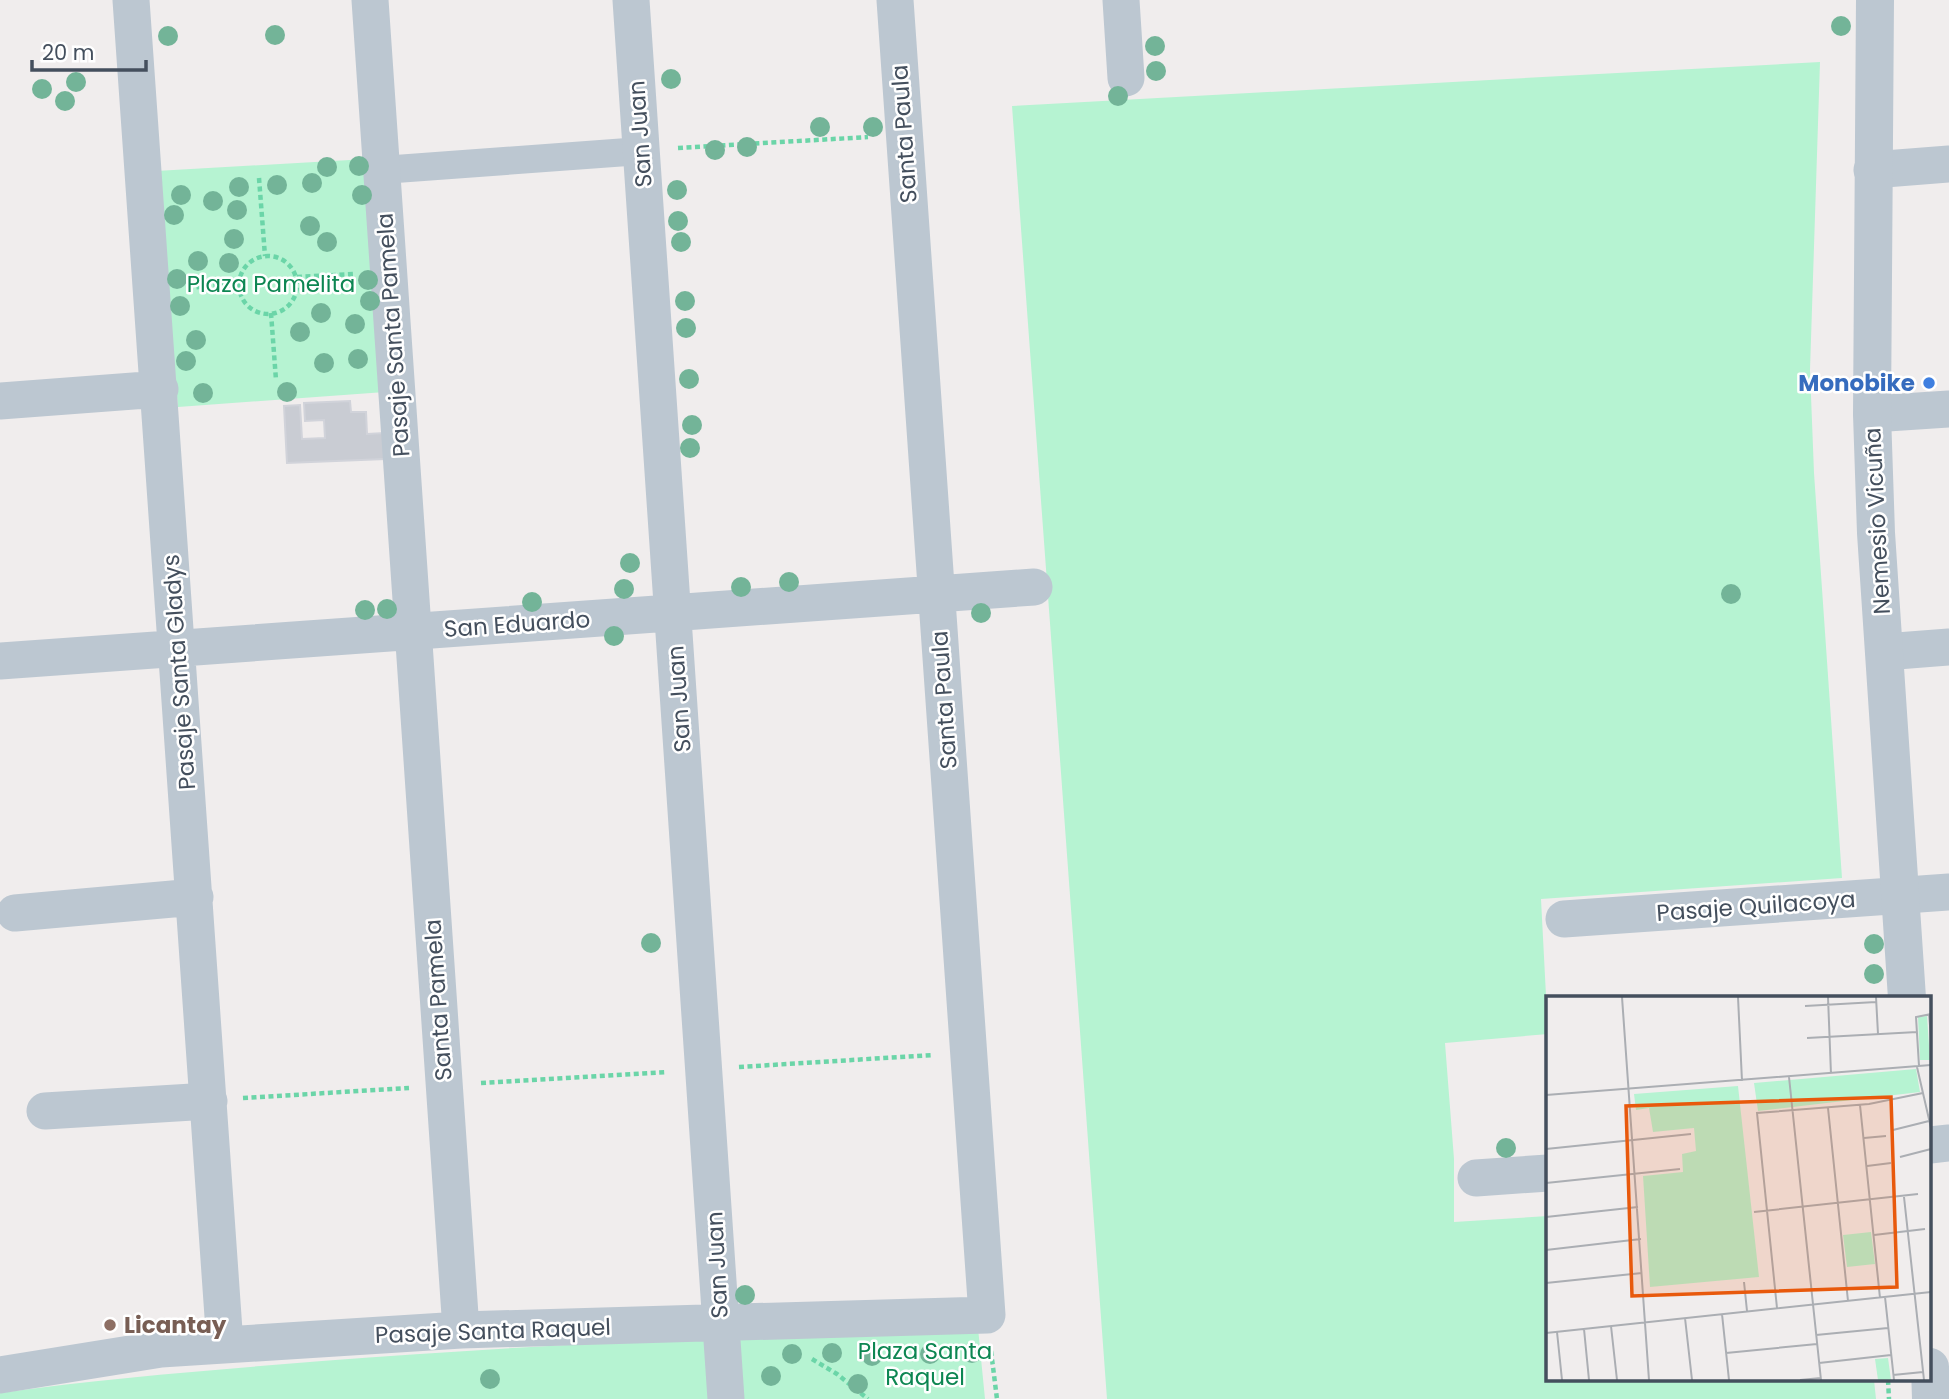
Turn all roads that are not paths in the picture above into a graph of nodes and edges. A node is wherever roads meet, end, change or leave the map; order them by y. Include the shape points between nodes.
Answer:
1 (131, 0) edge
2 (370, 0) edge
3 (631, 0) edge
4 (895, 0) edge
5 (1121, 0) edge
6 (1875, 0) edge
7 (1126, 78) dead end
8 (641, 151) junction
9 (1949, 164) edge
10 (382, 170) junction
11 (1872, 170) junction
12 (160, 389) junction
13 (0, 401) edge
14 (1949, 409) edge
15 (1872, 415) junction
16 (1034, 587) dead end
17 (936, 594) junction
18 (673, 613) junction
19 (413, 632) junction
20 (1949, 647) edge
21 (178, 649) junction
22 (1884, 652) junction
23 (0, 661) edge
24 (416, 671) joint
25 (1949, 892) edge
26 (1900, 896) junction
27 (195, 897) junction
28 (15, 913) dead end
29 (1564, 919) dead end
30 (1907, 996) edge
31 (209, 1101) junction
32 (45, 1111) dead end
33 (1546, 1173) edge
34 (1476, 1178) dead end
35 (988, 1315) joint
36 (720, 1324) junction
37 (461, 1330) junction
38 (225, 1345) junction
39 (0, 1375) edge
40 (726, 1399) edge

1 - 12 street, Pasaje Santa Gladys
2 - 10 street, Pasaje Santa Pamela
3 - 8 street, San Juan
4 - 17 street, Santa Paula
5 - 7 street
6 - 11 street, Nemesio Vicuña
8 - 10 street
8 - 18 street, San Juan
9 - 11 street
10 - 19 street, Pasaje Santa Pamela
11 - 15 street, Nemesio Vicuña
12 - 13 street
12 - 21 street, Pasaje Santa Gladys
14 - 15 street
15 - 22 street, Nemesio Vicuña
16 - 17 street, San Eduardo
17 - 18 street, San Eduardo
17 - 35 street, Santa Paula
18 - 19 street, San Eduardo
18 - 36 street, San Juan
19 - 21 street, San Eduardo
19 - 24 street, Pasaje Santa Pamela
20 - 22 street
21 - 23 street, San Eduardo
21 - 27 street, Pasaje Santa Gladys
22 - 26 street, Nemesio Vicuña
24 - 37 street, Santa Pamela
25 - 26 street, Pasaje Quilacoya
26 - 29 street, Pasaje Quilacoya
26 - 30 street, Nemesio Vicuña
27 - 28 street
27 - 31 street, Pasaje Santa Gladys
31 - 32 street
31 - 38 street, Pasaje Santa Gladys
33 - 34 street
35 - 36 street, Pasaje Santa Raquel
36 - 37 street, Pasaje Santa Raquel
36 - 40 street, San Juan
37 - 38 street, Pasaje Santa Raquel
38 - 39 street, Pasaje Santa Raquel via 160,1349

